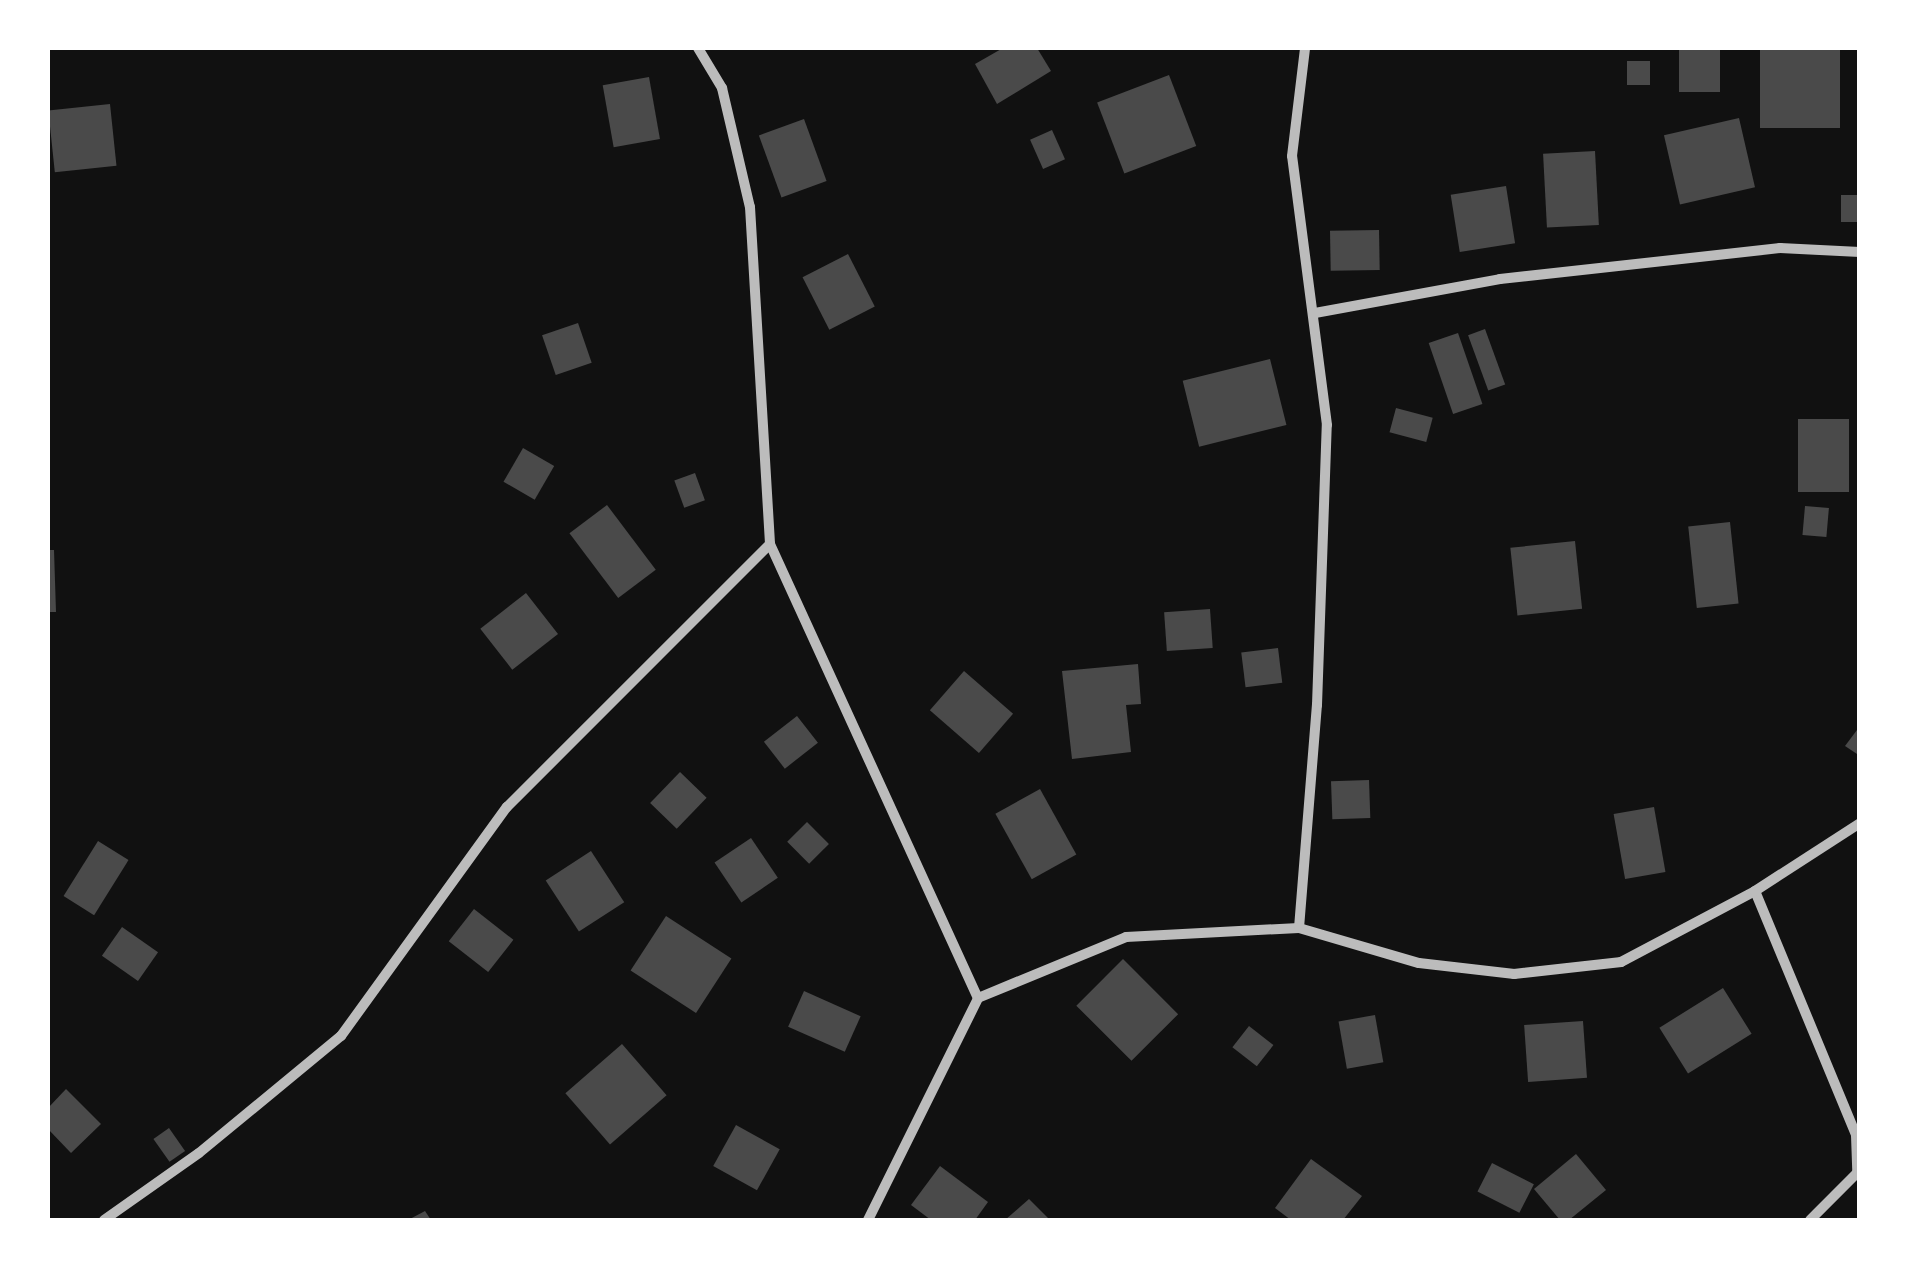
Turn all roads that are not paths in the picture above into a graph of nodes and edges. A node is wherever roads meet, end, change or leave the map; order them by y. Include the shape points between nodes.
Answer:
1 (698, 48) edge
2 (1304, 48) edge
3 (1860, 252) edge
4 (1315, 313) junction
5 (770, 544) junction
6 (1860, 823) edge
7 (1755, 891) junction
8 (1299, 928) junction
9 (978, 998) junction
10 (104, 1220) edge
11 (868, 1220) edge
12 (1810, 1220) edge

1 - 5 street via 722,88 750,207
2 - 4 street via 1292,156
3 - 4 street via 1780,248 1500,279
4 - 8 street via 1328,425 1317,705
5 - 9 street
5 - 10 street via 507,807 340,1036 199,1153
6 - 7 street
7 - 8 street via 1621,962 1514,974 1419,963
7 - 12 street via 1856,1135 1858,1173
8 - 9 street via 1126,937
9 - 11 street

